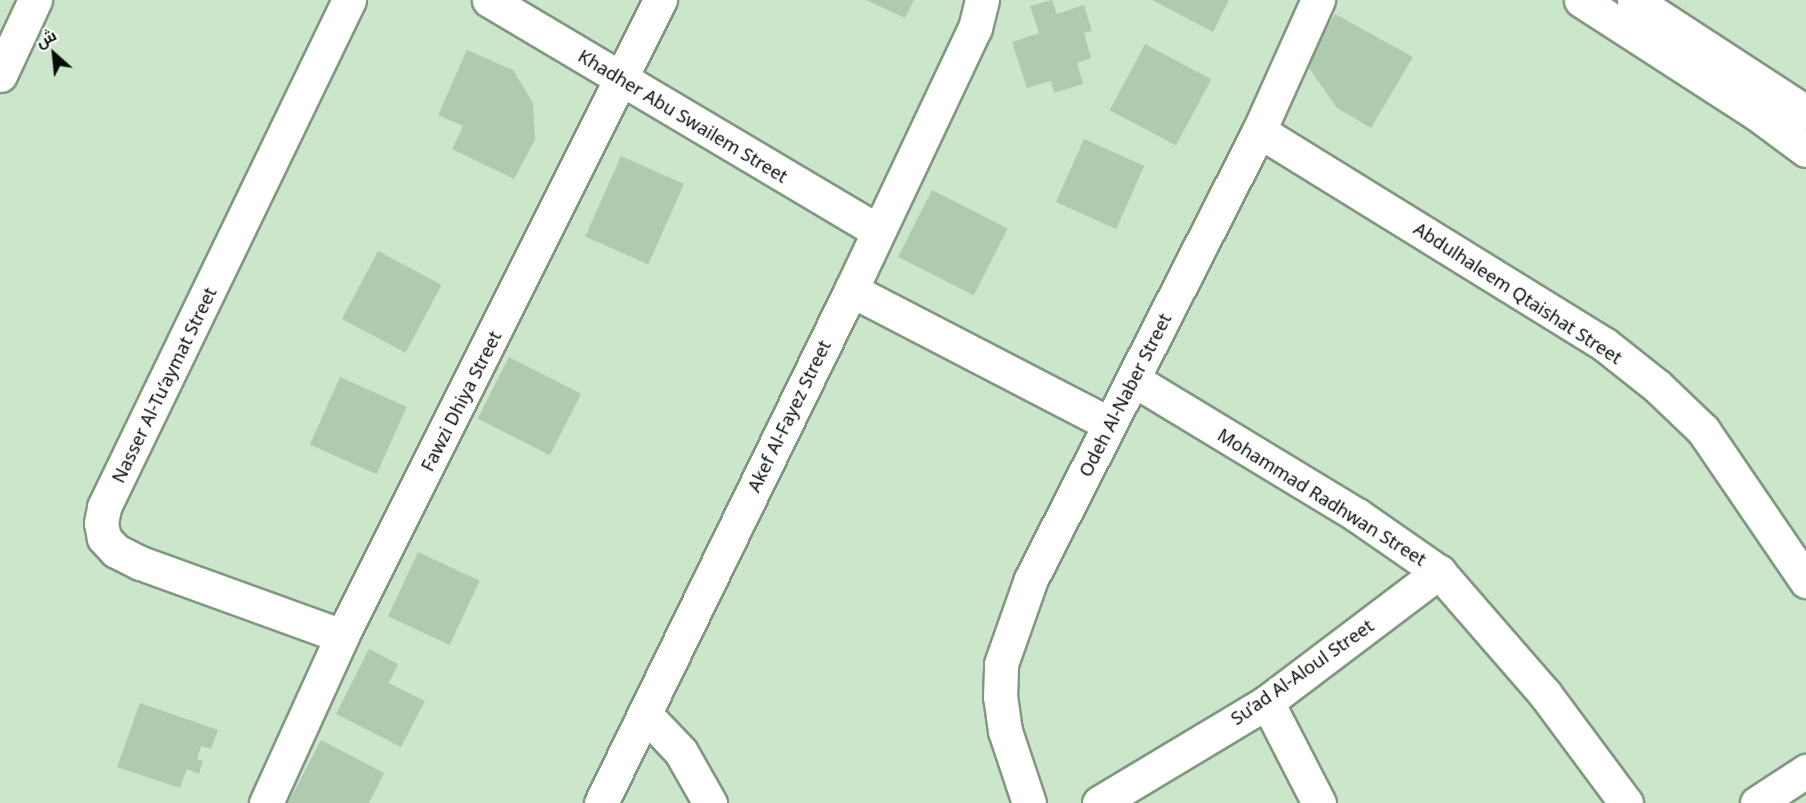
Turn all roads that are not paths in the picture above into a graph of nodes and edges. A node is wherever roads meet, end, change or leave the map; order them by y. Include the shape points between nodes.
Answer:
1 (35, 0) edge
2 (350, 0) edge
3 (489, 0) edge
4 (660, 0) edge
5 (1004, 0) edge
6 (1318, 0) edge
7 (1581, 0) edge
8 (1634, 0) edge
9 (979, 14) edge
10 (0, 75) edge
11 (620, 79) junction
12 (1806, 112) edge
13 (1259, 131) junction
14 (1806, 150) edge
15 (878, 231) junction
16 (851, 290) junction
17 (1134, 380) junction
18 (1109, 424) junction
19 (1439, 572) junction
20 (1806, 580) edge
21 (342, 636) junction
22 (1267, 702) junction
23 (645, 714) junction
24 (1806, 771) edge
25 (266, 803) edge
26 (601, 803) edge
27 (710, 803) edge
28 (1029, 803) edge
29 (1099, 803) edge
30 (1319, 803) edge
31 (1626, 803) edge
32 (1757, 803) edge

1 - 10 street
2 - 21 street, Nasser Al-Tu’aymat Street via 105,507 101,523 104,538 116,551 140,563
3 - 11 street, Khadher Abu Swailem Street
4 - 11 street, Fawzi Dhiya Street
5 - 9 street, Akef Al-Fayez Street
6 - 13 street, Odeh Al-Naber Street
7 - 14 street via 1756,113
8 - 12 street
9 - 15 street, Akef Al-Fayez Street
11 - 15 street, Khadher Abu Swailem Street
11 - 21 street, Fawzi Dhiya Street
13 - 17 street, Odeh Al-Naber Street
13 - 20 street, Abdulhaleem Qtaishat Street via 1604,344 1657,386 1703,430
15 - 16 street, Akef Al-Fayez Street
16 - 18 street
16 - 23 street, Akef Al-Fayez Street
17 - 18 street, Odeh Al-Naber Street
17 - 19 street, Mohammad Radhwan Street via 1357,515
18 - 28 street, Odeh Al-Naber Street via 1031,579 1002,664 1000,697 1005,731
19 - 22 street, Su’ad Al-Aloul Street
19 - 31 street, Mohammad Radhwan Street via 1545,694
21 - 25 street, Fawzi Dhiya Street
22 - 29 street, Su’ad Al-Aloul Street
22 - 30 street
23 - 26 street, Akef Al-Fayez Street
23 - 27 street via 681,752
24 - 32 street

